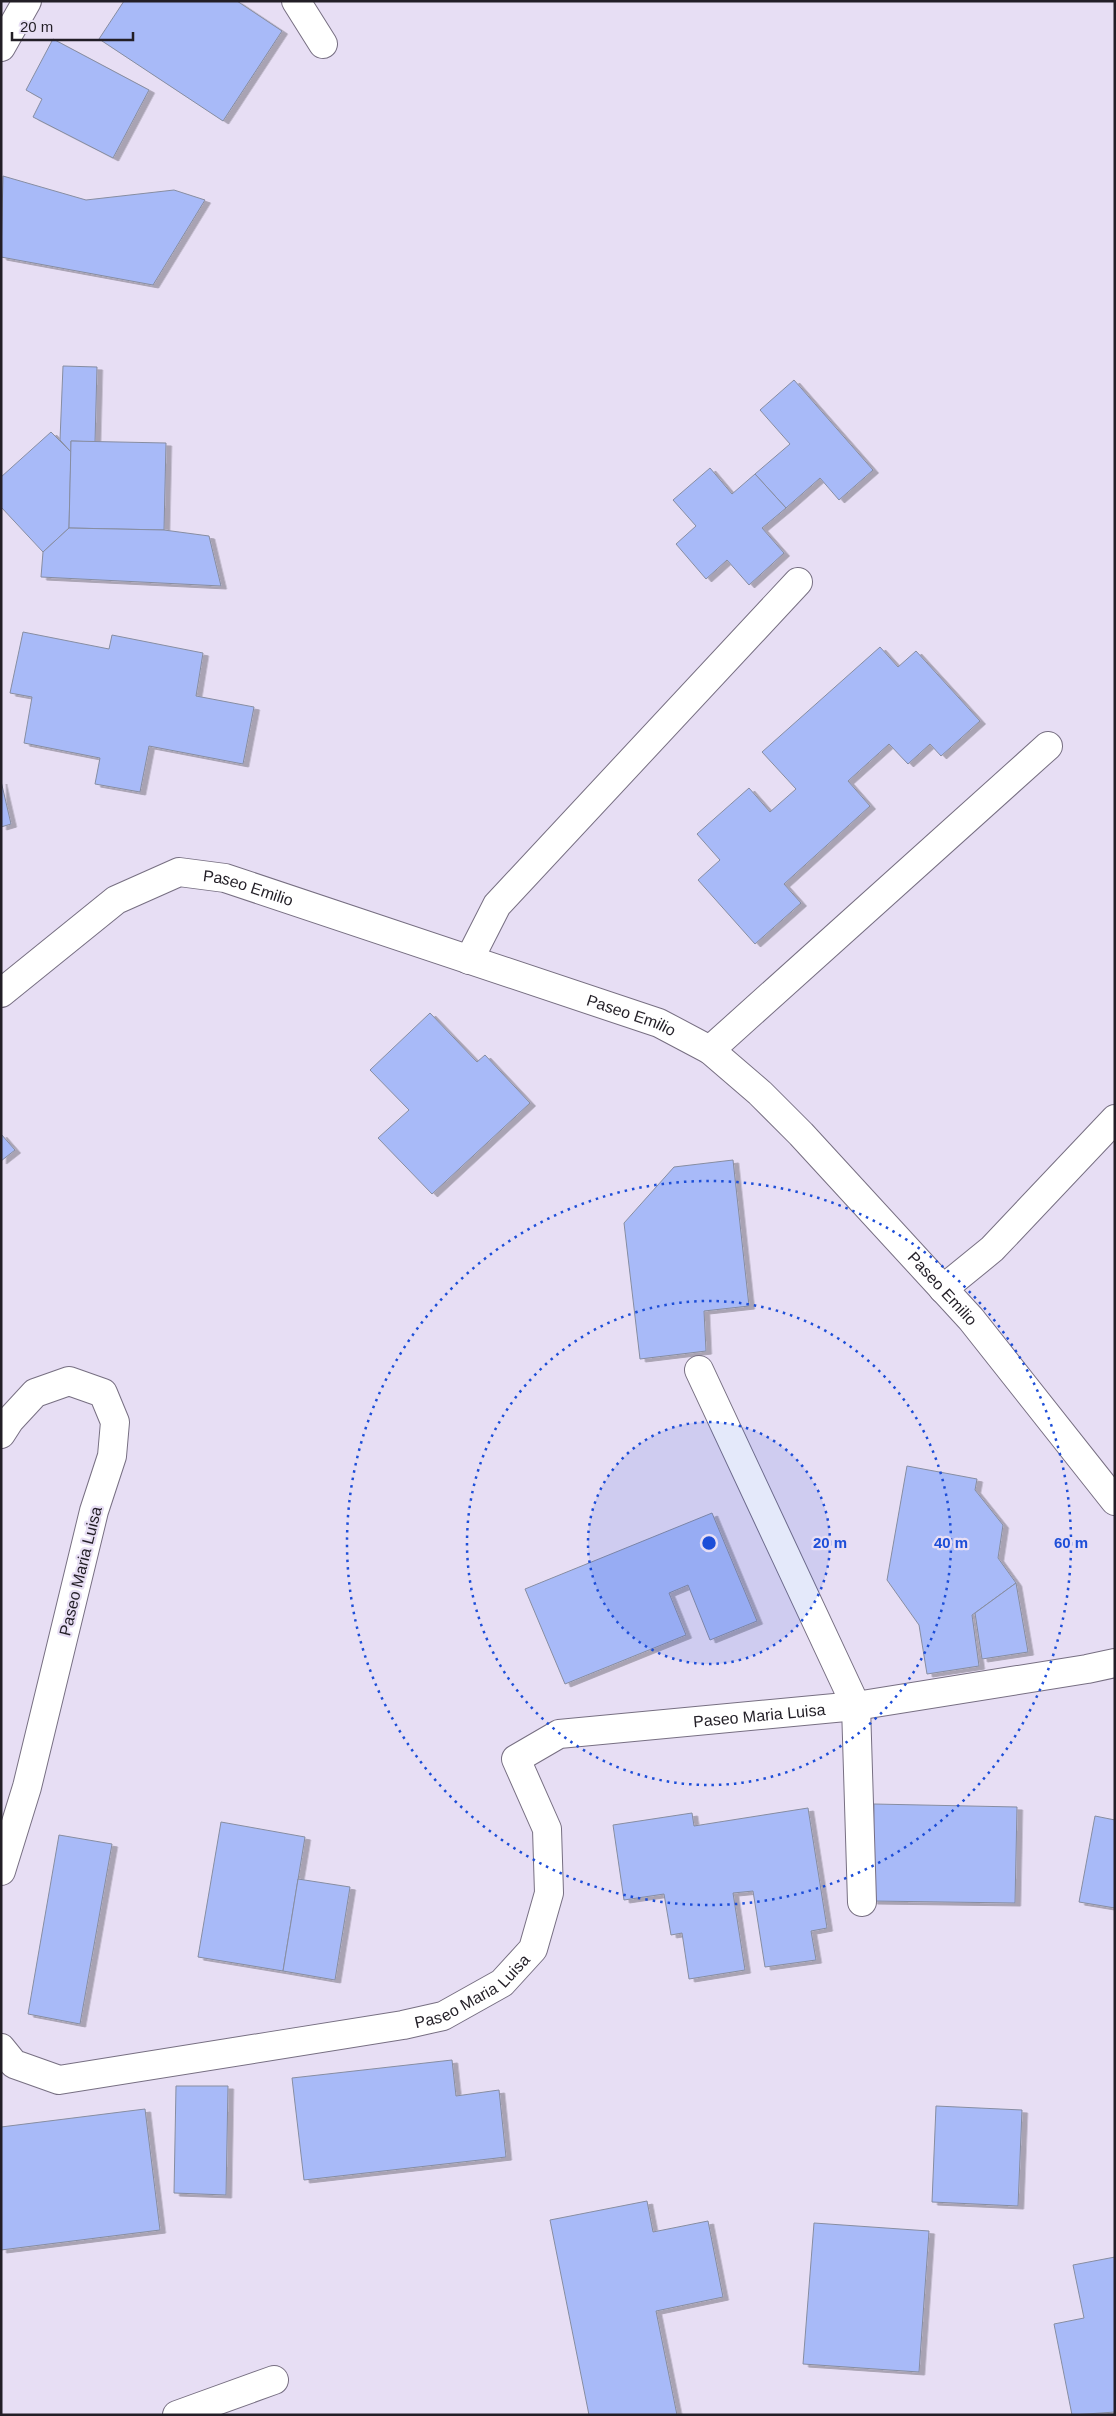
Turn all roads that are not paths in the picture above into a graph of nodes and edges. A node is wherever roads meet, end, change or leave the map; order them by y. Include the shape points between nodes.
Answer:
1 (28, 1) edge
2 (296, 1) edge
3 (322, 44) dead end
4 (1, 47) edge
5 (798, 582) dead end
6 (1048, 746) dead end
7 (469, 960) junction
8 (1, 993) edge
9 (710, 1050) junction
10 (1115, 1119) edge
11 (943, 1289) junction
12 (699, 1370) dead end
13 (1, 1434) edge
14 (1115, 1501) edge
15 (1115, 1663) edge
16 (856, 1706) junction
17 (1, 1871) edge
18 (862, 1902) dead end
19 (1, 2048) edge
20 (274, 2380) dead end
21 (177, 2415) edge

1 - 4 street
2 - 3 street
5 - 7 street via 496,905
6 - 9 street
7 - 8 street, Paseo Emilio via 225,878 179,872 116,900
7 - 9 street, Paseo Emilio via 659,1024
9 - 11 street, Paseo Emilio via 802,1134
10 - 11 street via 992,1249
11 - 14 street, Paseo Emilio via 971,1319
12 - 16 street
13 - 17 street, Paseo Maria Luisa via 35,1393 68,1381 103,1393 115,1422 112,1456 94,1511 27,1787
15 - 16 street, Paseo Maria Luisa
16 - 18 street
16 - 19 street, Paseo Maria Luisa via 559,1734 516,1759 547,1829 549,1893 533,1949 502,1984 443,2016 59,2080 14,2064
20 - 21 street

